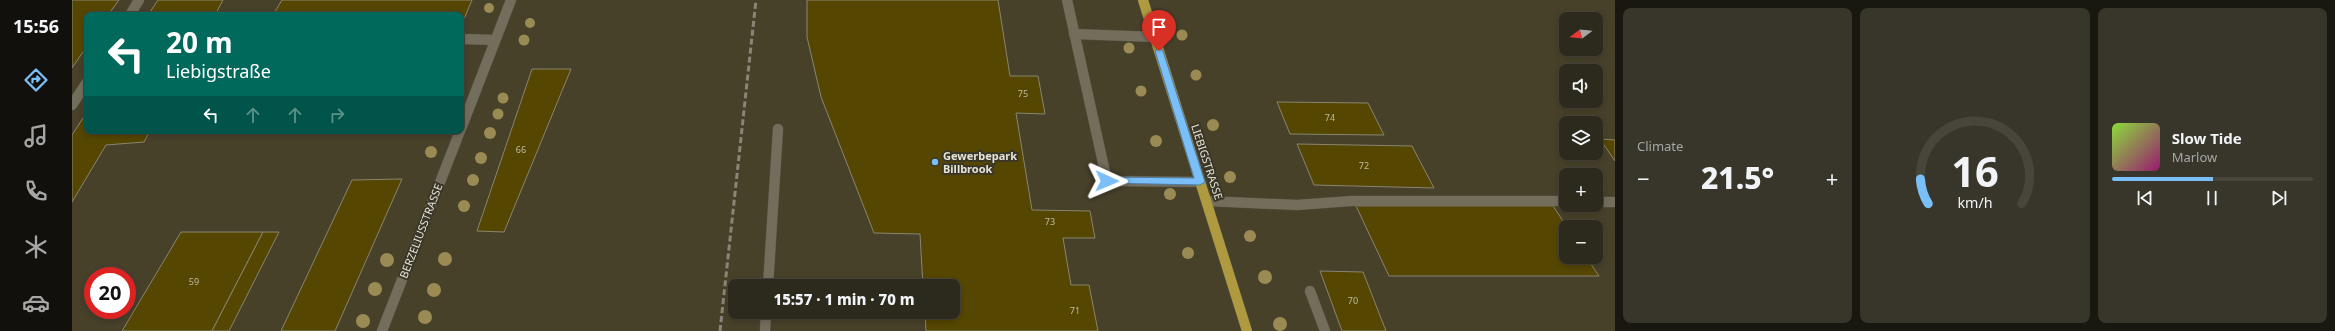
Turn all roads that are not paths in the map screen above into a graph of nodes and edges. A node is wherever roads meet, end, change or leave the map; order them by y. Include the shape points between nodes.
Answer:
1 (139, 0) edge
2 (511, 0) edge
3 (1067, 0) edge
4 (1143, 0) edge
5 (132, 12) edge
6 (1074, 34) junction
7 (1155, 37) junction
8 (464, 39) edge
9 (495, 40) junction
10 (84, 87) edge
11 (72, 105) edge
12 (464, 122) edge
13 (778, 129) dead end
14 (459, 134) edge
15 (1200, 182) junction
16 (1207, 201) junction
17 (1559, 201) edge
18 (1603, 202) edge
19 (1615, 202) edge
20 (768, 279) edge
21 (1310, 291) dead end
22 (766, 319) edge
23 (382, 331) edge
24 (765, 331) edge
25 (1247, 331) edge
26 (1324, 331) edge

1 - 5 street
2 - 9 street, BERZELIUSSTRASSE
3 - 6 street
4 - 7 main road, LIEBIGSTRASSE
6 - 7 street
6 - 15 street via 1107,181
7 - 15 main road, LIEBIGSTRASSE
8 - 9 street
9 - 12 street, BERZELIUSSTRASSE
10 - 11 street
13 - 20 street
14 - 23 street, BERZELIUSSTRASSE
15 - 16 main road, LIEBIGSTRASSE
16 - 17 street via 1262,204 1351,201
16 - 25 main road, LIEBIGSTRASSE
18 - 19 street
21 - 26 street
22 - 24 street

